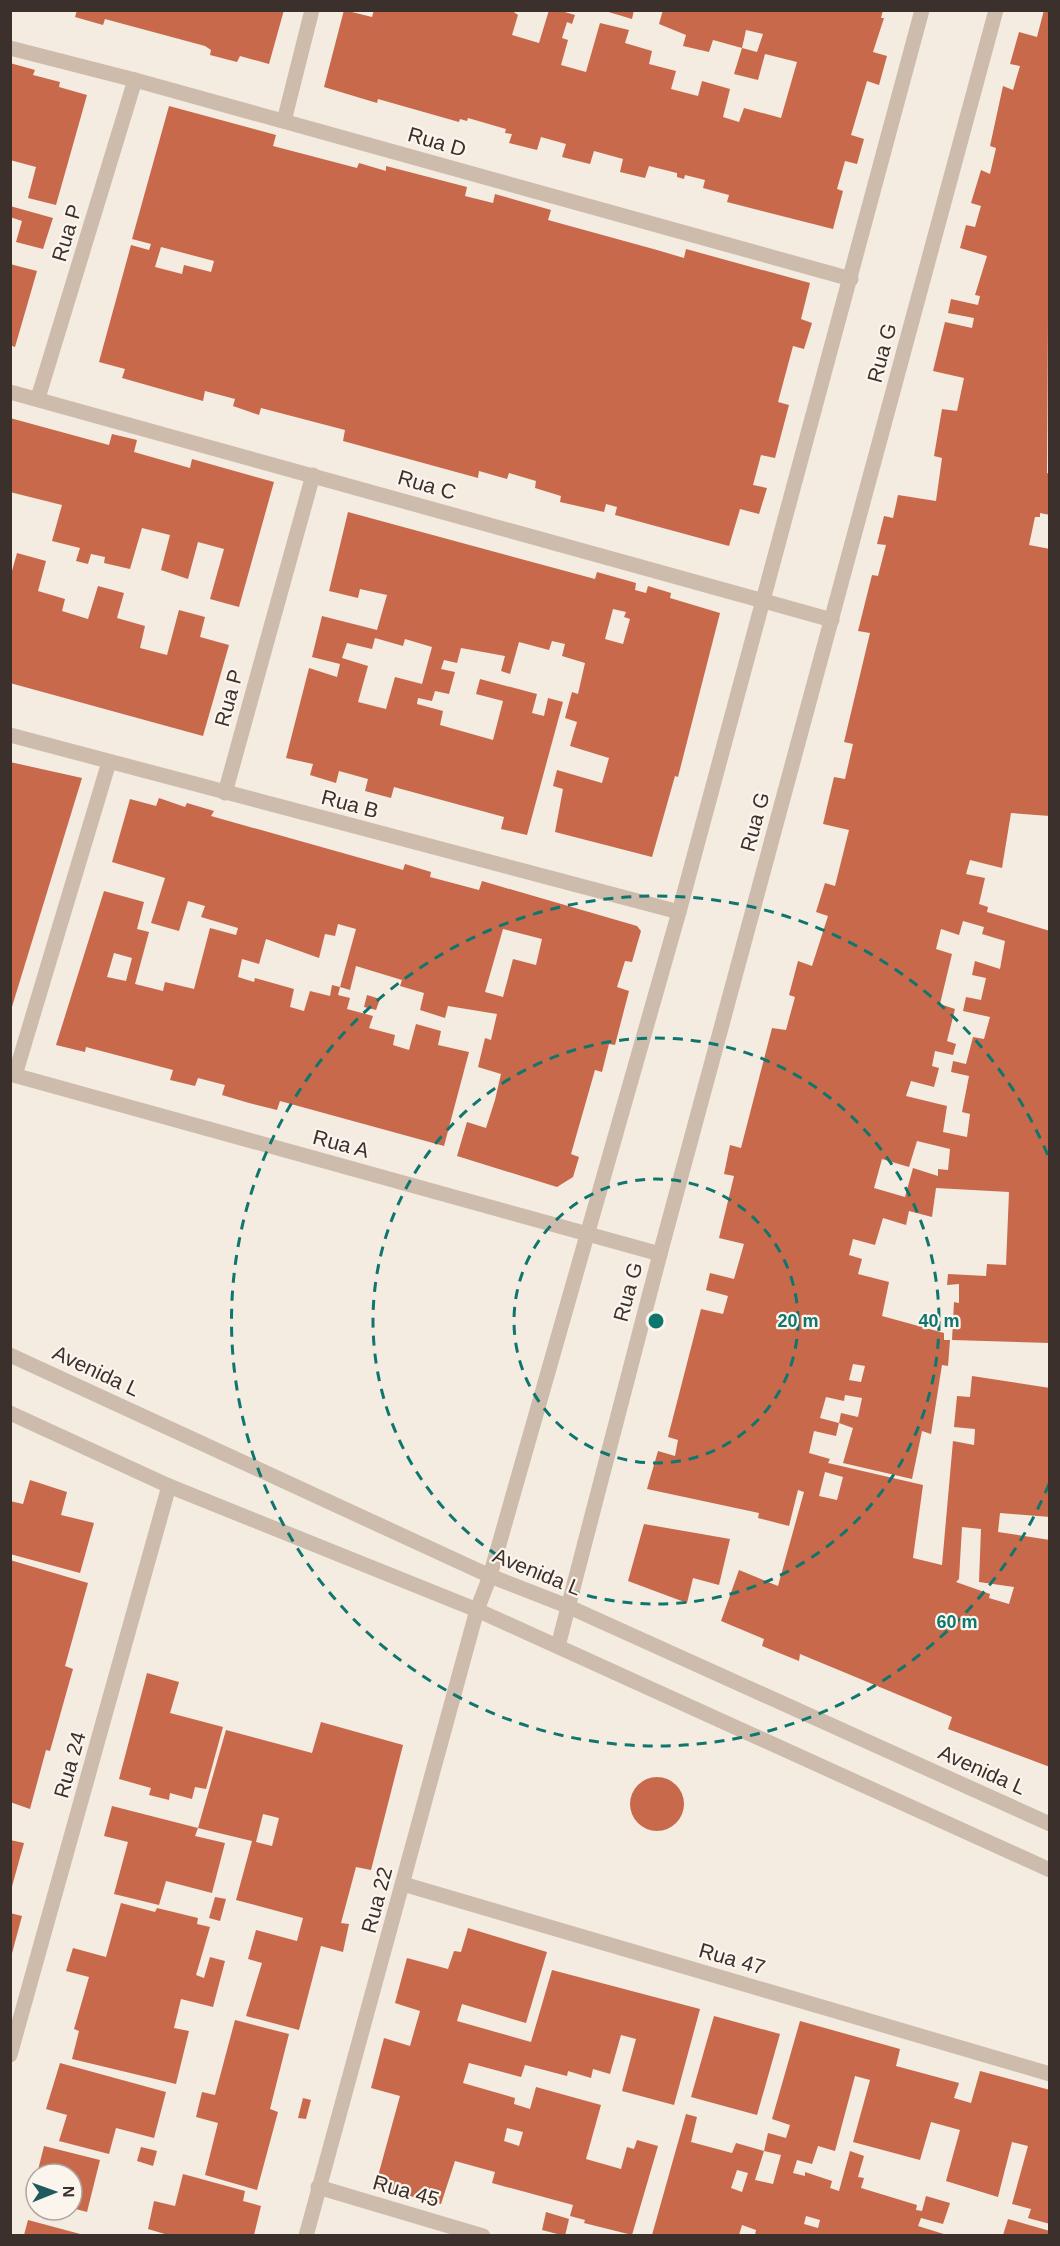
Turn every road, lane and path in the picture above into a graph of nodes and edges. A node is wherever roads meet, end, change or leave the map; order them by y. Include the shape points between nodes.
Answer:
1 (312, 10) edge
2 (922, 10) edge
3 (996, 10) edge
4 (10, 48) edge
5 (135, 80) junction
6 (284, 121) junction
7 (851, 279) junction
8 (10, 392) edge
9 (38, 398) junction
10 (313, 475) junction
11 (762, 600) junction
12 (832, 620) junction
13 (10, 735) edge
14 (109, 762) junction
15 (225, 793) junction
16 (679, 912) junction
17 (13, 1075) edge
18 (588, 1234) junction
19 (660, 1254) junction
20 (10, 1355) edge
21 (10, 1413) edge
22 (169, 1486) junction
23 (490, 1576) junction
24 (567, 1606) junction
25 (477, 1610) junction
26 (558, 1646) junction
27 (1050, 1824) edge
28 (1050, 1870) edge
29 (403, 1884) junction
30 (10, 2055) edge
31 (1050, 2074) edge
32 (318, 2187) junction
33 (306, 2235) edge
34 (483, 2235) edge

1 - 6 street
2 - 7 street
3 - 12 street, Rua G
4 - 5 street, Rua D
5 - 6 street, Rua D
5 - 9 street, Rua P
6 - 7 street, Rua D
7 - 11 street
8 - 9 street, Rua C
9 - 10 street, Rua C
10 - 11 street, Rua C
10 - 15 street, Rua P
11 - 12 street, Rua C
11 - 16 street
12 - 19 street, Rua G
13 - 14 street, Rua B
14 - 15 street, Rua B
14 - 17 street
15 - 16 street, Rua B
16 - 18 street
17 - 18 street, Rua A
18 - 19 street, Rua A
18 - 23 street
19 - 24 street, Rua G
20 - 23 street, Avenida L
21 - 22 street
22 - 25 street
22 - 30 street, Rua 24
23 - 24 street, Avenida L
23 - 25 street, Rua 22
24 - 26 street, Rua G
24 - 27 street, Avenida L
25 - 26 street
25 - 29 street, Rua 22
26 - 28 street
29 - 31 street, Rua 47
29 - 32 street, Rua 22
32 - 33 street, Rua 22
32 - 34 street, Rua 45

